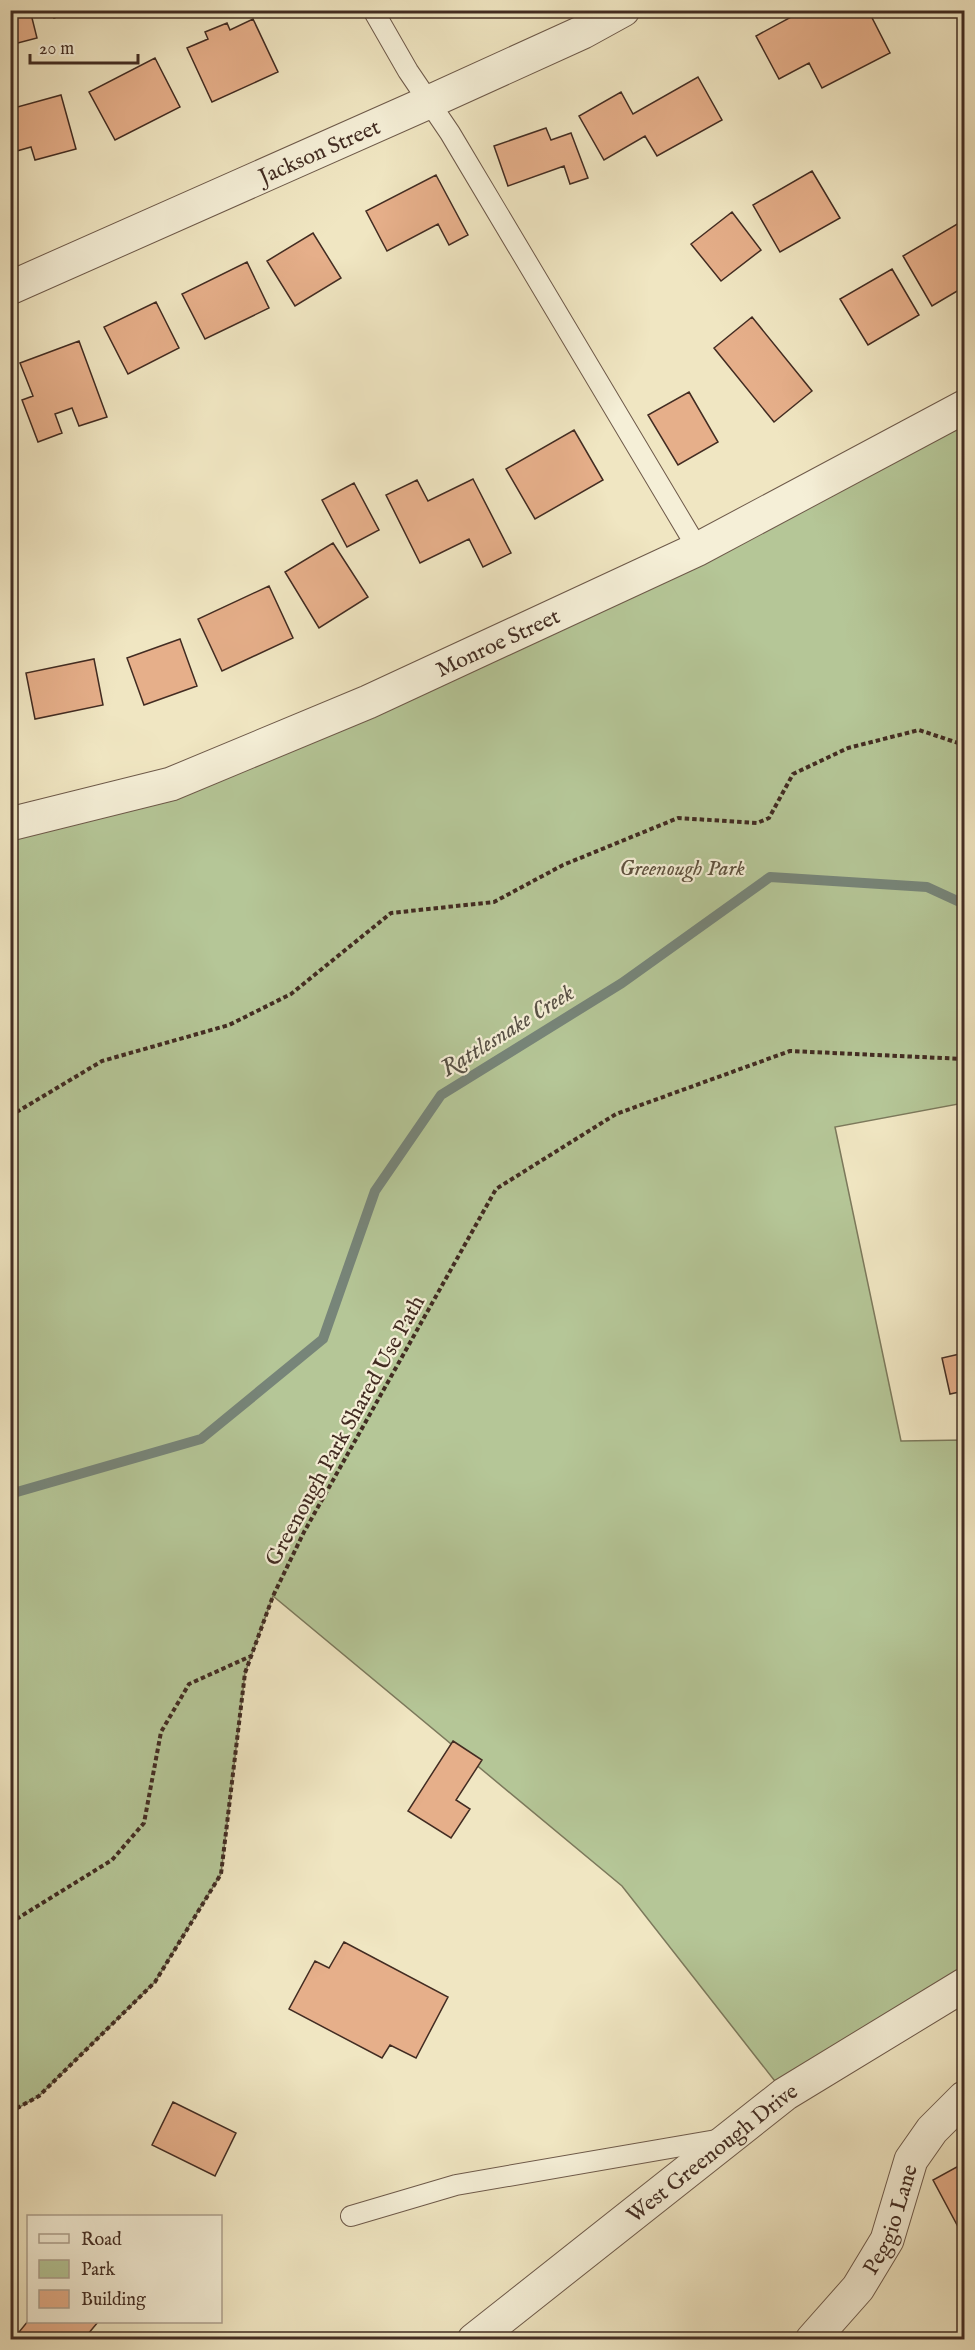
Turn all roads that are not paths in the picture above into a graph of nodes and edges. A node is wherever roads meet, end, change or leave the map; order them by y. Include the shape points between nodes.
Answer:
1 (372, 10) edge
2 (623, 10) edge
3 (429, 102) junction
4 (10, 288) edge
5 (964, 407) edge
6 (698, 549) junction
7 (10, 824) edge
8 (962, 1993) edge
9 (964, 2098) edge
10 (733, 2137) junction
11 (351, 2216) dead end
12 (474, 2340) edge
13 (812, 2340) edge

1 - 3 lane
2 - 3 street, Jackson Street
3 - 4 street, Jackson Street
3 - 6 lane
5 - 6 street, Monroe Street
6 - 7 street, Monroe Street via 368,702 171,784
8 - 10 street, West Greenough Drive via 785,2094
9 - 13 street, Peggio Lane via 932,2130 911,2160 887,2240 858,2288
10 - 11 lane via 456,2185
10 - 12 street, West Greenough Drive

